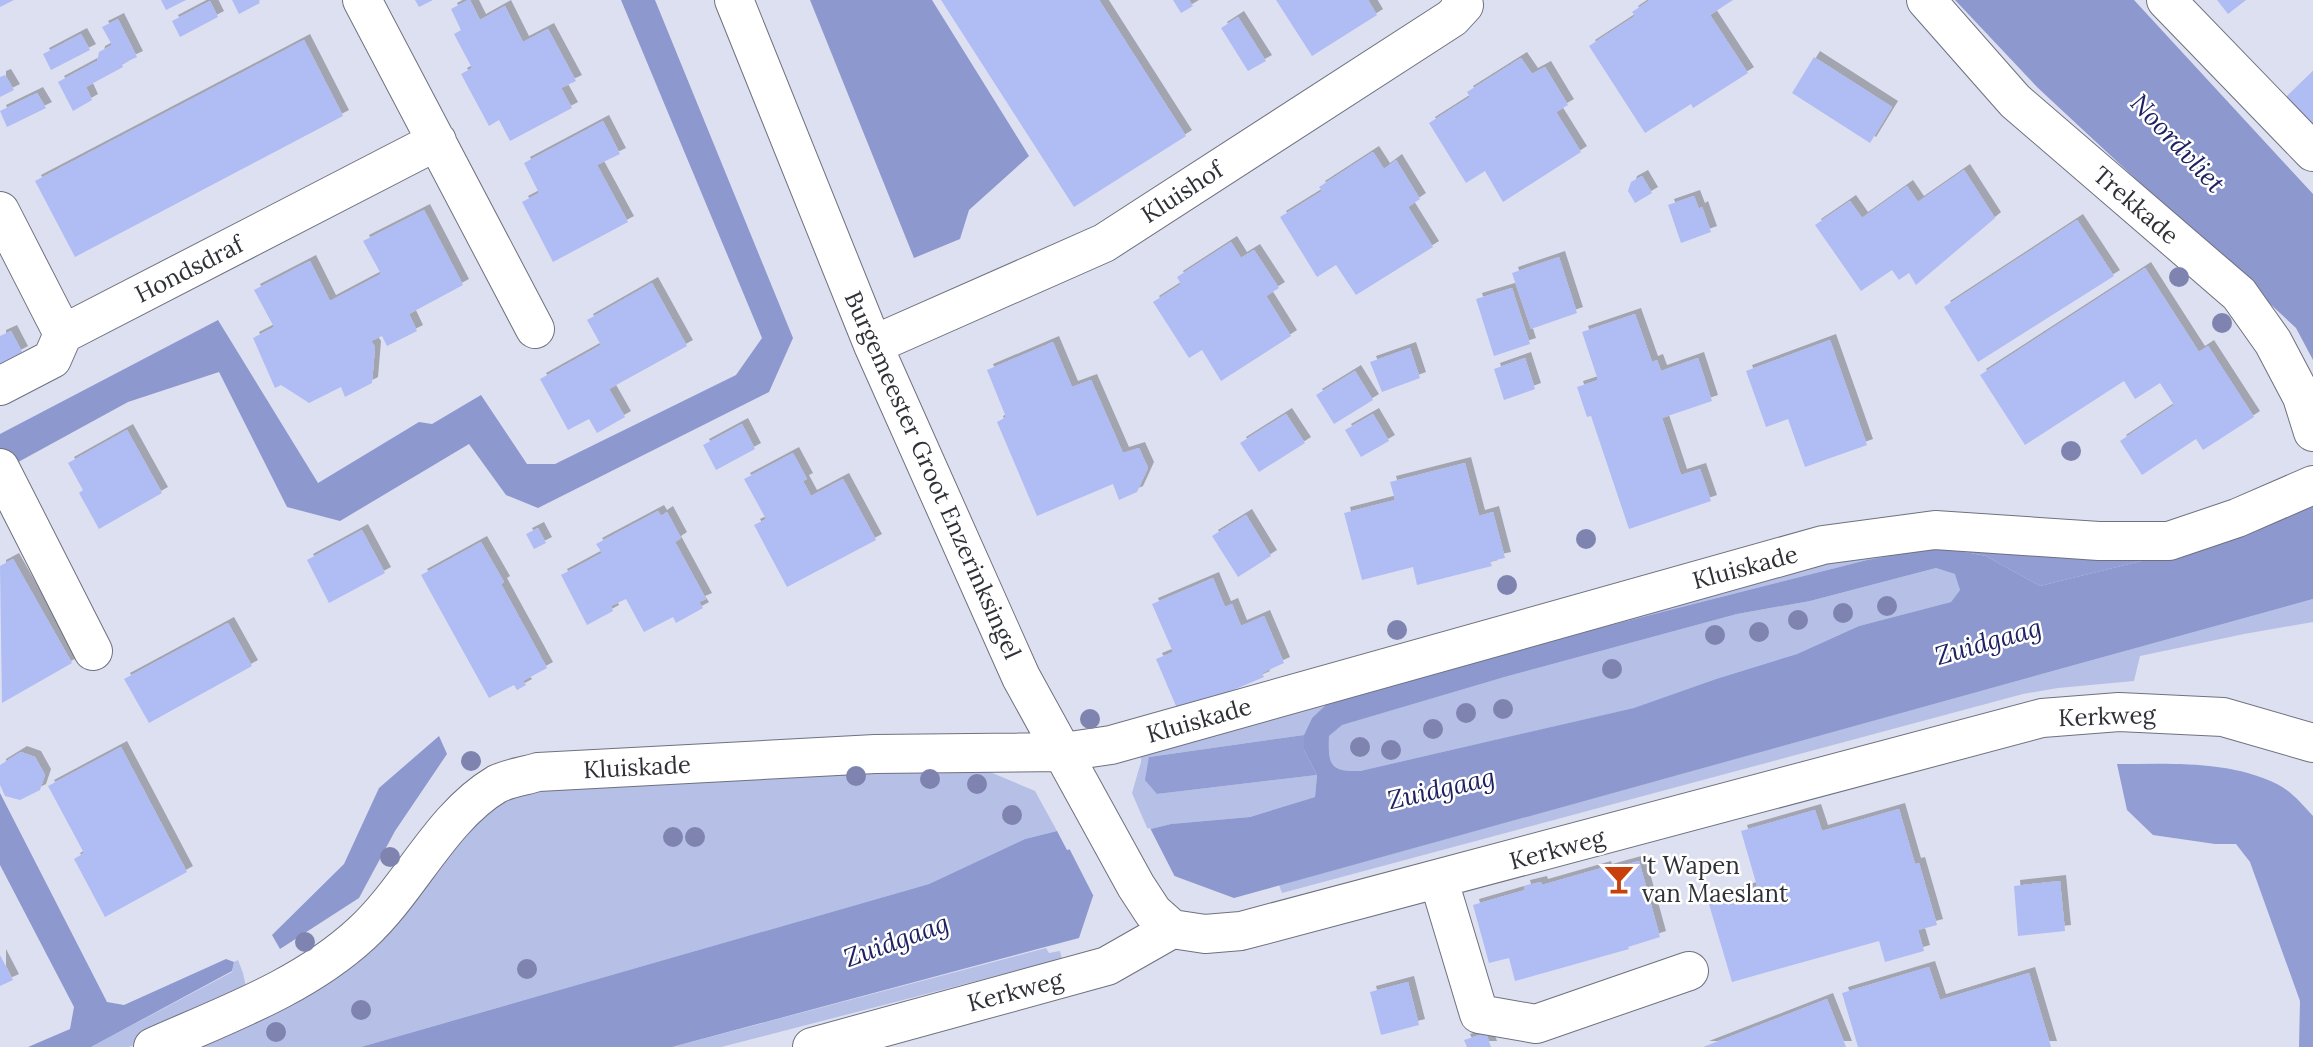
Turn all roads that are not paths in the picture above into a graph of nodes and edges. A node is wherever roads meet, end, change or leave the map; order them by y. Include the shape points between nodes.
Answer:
1 (362, 0) edge
2 (734, 0) edge
3 (1461, 0) edge
4 (1926, 0) edge
5 (2166, 0) edge
6 (437, 141) junction
7 (2313, 152) edge
8 (0, 211) edge
9 (535, 329) dead end
10 (63, 334) junction
11 (873, 345) junction
12 (0, 386) edge
13 (2313, 432) edge
14 (1, 470) edge
15 (2313, 485) edge
16 (93, 651) dead end
17 (2313, 743) edge
18 (1063, 752) junction
19 (1439, 881) junction
20 (1172, 929) junction
21 (1689, 971) dead end
22 (828, 1045) edge
23 (153, 1047) edge

1 - 6 street
2 - 11 street, Burgemeester Groot Enzerinksingel
3 - 11 street, Kluishof via 1464,5 1452,18 1104,243
4 - 13 street, Trekkade via 2015,101 2239,294 2273,342 2302,397
5 - 7 street
6 - 9 street
6 - 10 street, Hondsdraf
8 - 10 street
10 - 12 street via 52,359
11 - 18 street, Burgemeester Groot Enzerinksingel via 1021,677
14 - 16 street
15 - 18 street, Kluiskade via 2169,541 1935,530 1823,545 1111,744
17 - 19 street, Kerkweg via 2222,717 2119,712 2042,719
18 - 20 street, Burgemeester Groot Enzerinksingel via 1136,886 1153,912
18 - 23 street, Kluiskade via 875,754 538,772 499,783 448,828 363,933 324,964
19 - 20 street, Kerkweg via 1241,932 1205,934
19 - 21 street via 1479,1014 1536,1024
20 - 22 street, Kerkweg via 1107,966

